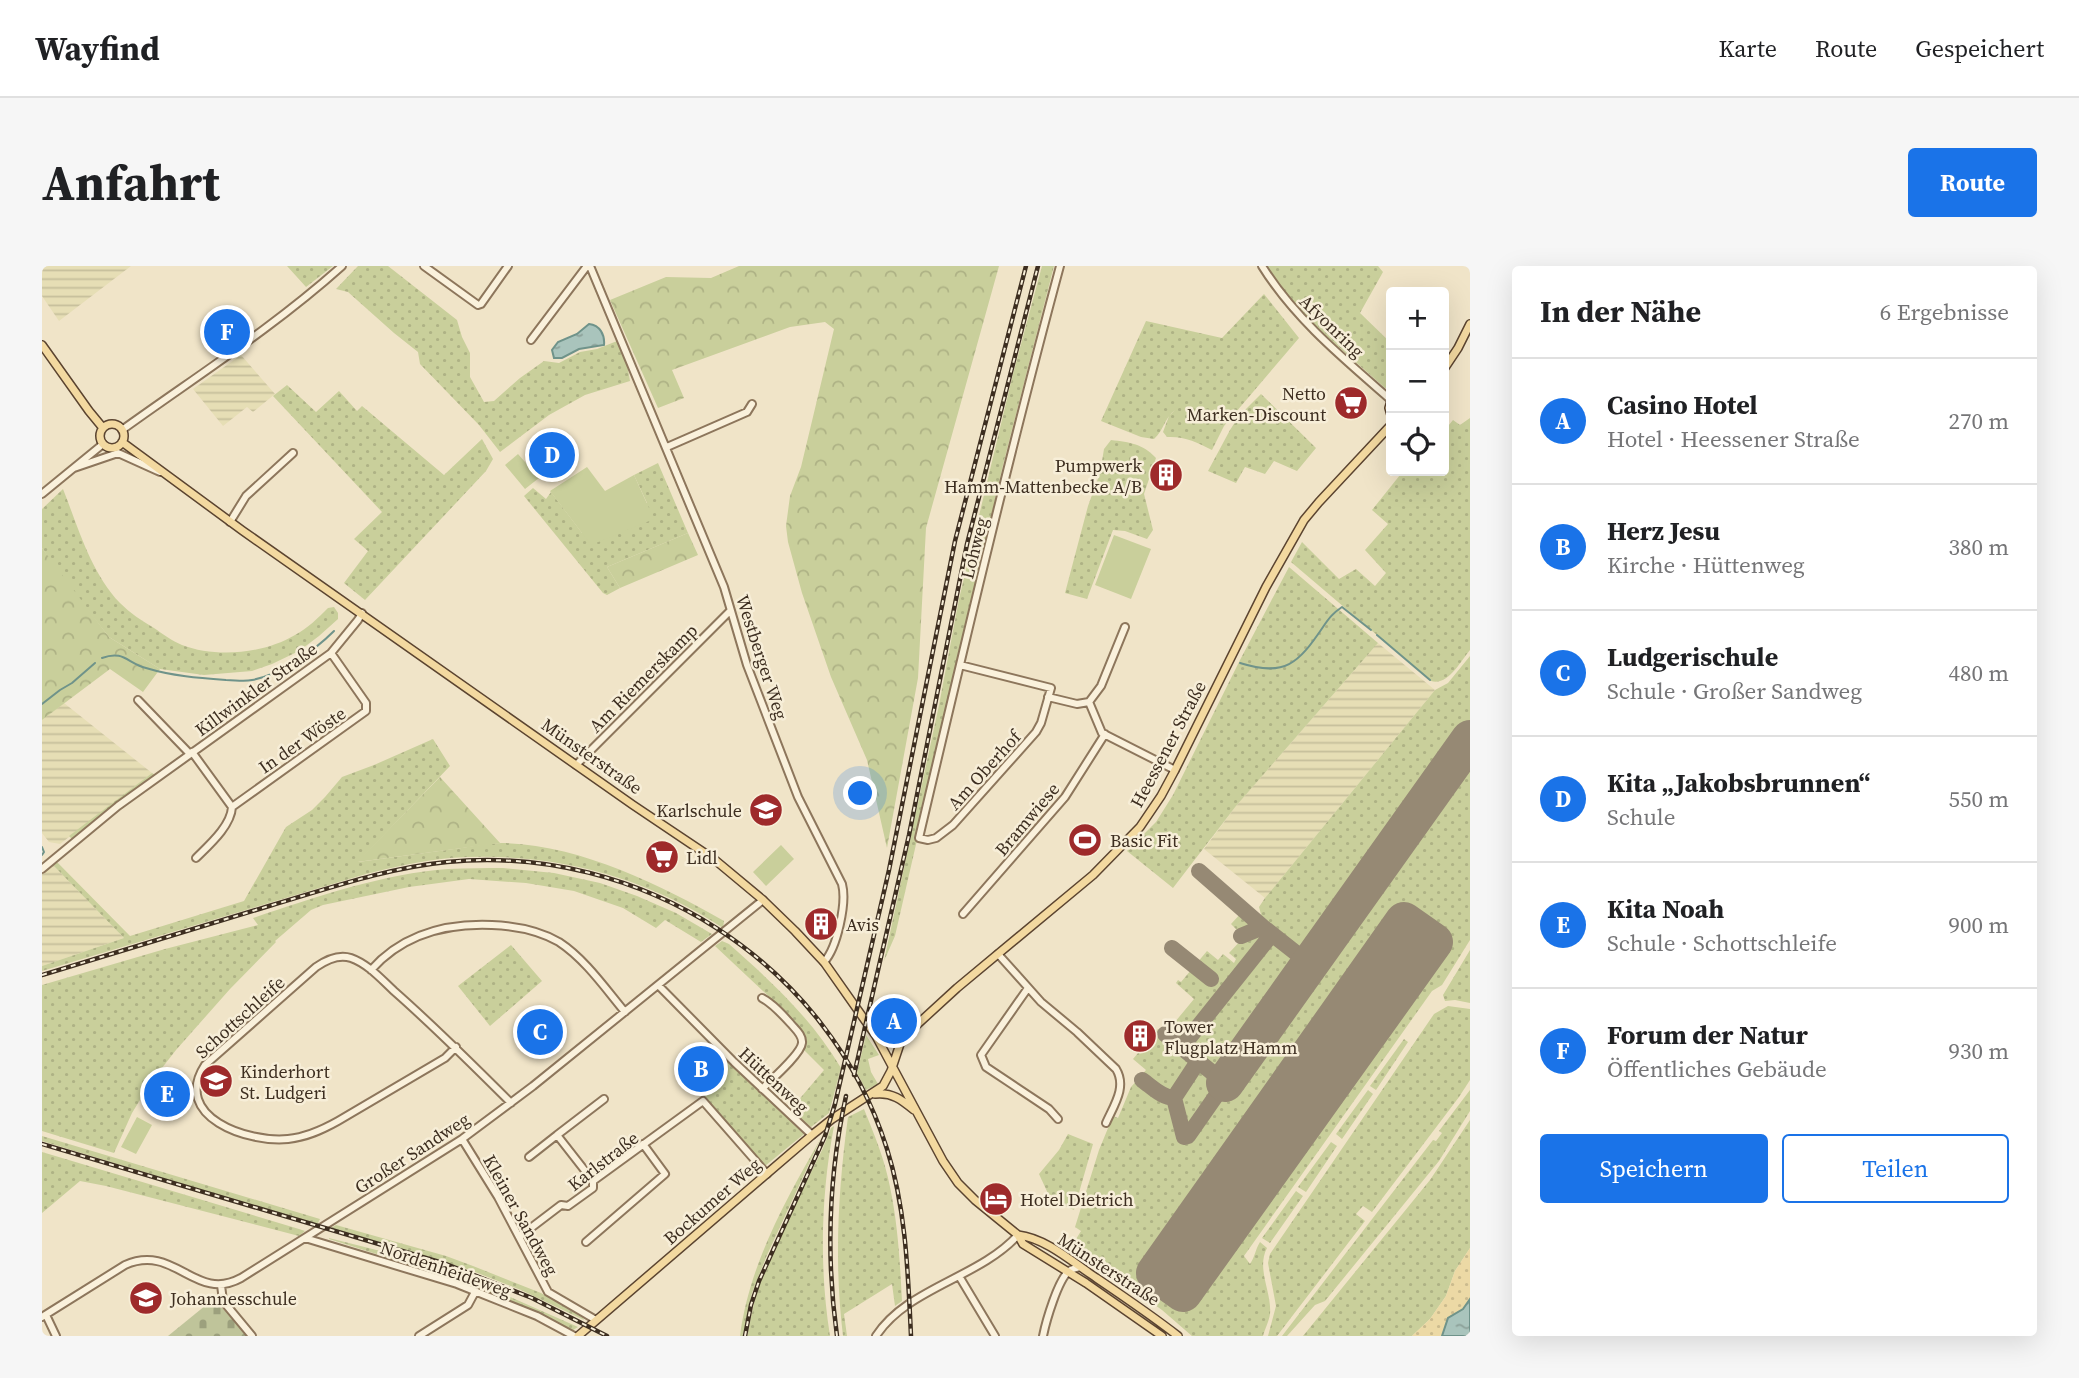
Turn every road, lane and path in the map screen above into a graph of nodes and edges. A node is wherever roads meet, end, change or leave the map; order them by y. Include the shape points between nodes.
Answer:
1 (342, 266) edge
2 (424, 266) edge
3 (508, 266) edge
4 (589, 266) edge
5 (1060, 266) edge
6 (1262, 266) edge
7 (1470, 324) edge
8 (531, 340) dead end
9 (42, 345) edge
10 (1449, 362) edge
11 (1386, 396) edge
12 (752, 404) dead end
13 (103, 428) junction
14 (122, 430) junction
15 (1386, 430) edge
16 (122, 442) junction
17 (103, 444) junction
18 (667, 447) junction
19 (293, 453) dead end
20 (74, 468) junction
21 (162, 472) junction
22 (42, 494) edge
23 (230, 522) junction
24 (730, 611) junction
25 (362, 613) junction
26 (1125, 627) dead end
27 (331, 653) junction
28 (960, 664) junction
29 (1048, 697) junction
30 (138, 700) dead end
31 (1089, 702) junction
32 (1105, 734) junction
33 (191, 753) junction
34 (576, 765) junction
35 (1175, 771) junction
36 (232, 807) junction
37 (919, 838) joint
38 (196, 858) dead end
39 (42, 869) edge
40 (763, 900) junction
41 (963, 914) dead end
42 (998, 954) junction
43 (824, 962) junction
44 (371, 970) junction
45 (659, 985) junction
46 (1028, 988) junction
47 (762, 998) dead end
48 (625, 1012) junction
49 (909, 1032) junction
50 (876, 1036) junction
51 (456, 1047) junction
52 (893, 1065) junction
53 (762, 1089) junction
54 (871, 1095) junction
55 (604, 1099) dead end
56 (511, 1103) junction
57 (917, 1112) junction
58 (1058, 1119) dead end
59 (1106, 1123) dead end
60 (557, 1135) junction
61 (812, 1135) junction
62 (462, 1139) junction
63 (643, 1144) junction
64 (529, 1157) dead end
65 (672, 1168) dead end
66 (665, 1174) junction
67 (768, 1174) junction
68 (593, 1181) junction
69 (1018, 1235) junction
70 (520, 1237) junction
71 (305, 1238) junction
72 (586, 1242) dead end
73 (1080, 1267) junction
74 (1068, 1272) junction
75 (959, 1276) junction
76 (221, 1285) junction
77 (475, 1292) junction
78 (44, 1316) edge
79 (596, 1320) junction
80 (56, 1336) edge
81 (252, 1336) edge
82 (419, 1336) edge
83 (576, 1336) edge
84 (876, 1336) edge
85 (995, 1336) edge
86 (1043, 1336) edge
87 (1162, 1336) edge
88 (1178, 1336) edge

1 - 14 street via 259,333
2 - 3 street via 478,305
4 - 8 street
4 - 18 street, Westberger Weg
5 - 28 street, Lohweg
6 - 11 street, Afyonring via 1287,303
7 - 10 main road
9 - 13 main road
12 - 18 street via 747,412
13 - 14 main road via 112,424
13 - 17 main road
14 - 16 main road
15 - 35 main road, Heessener Straße via 1298,530
16 - 17 main road via 115,448
16 - 21 main road, Münsterstraße
17 - 20 street
18 - 24 street, Westberger Weg
19 - 23 street via 247,496
20 - 21 street via 118,453
20 - 22 street
21 - 23 main road, Münsterstraße
23 - 25 main road, Münsterstraße
24 - 34 street, Am Riemerskamp
24 - 43 street, Westberger Weg via 798,797 842,884 839,925
25 - 27 street, Killwinkler Straße
25 - 34 main road, Münsterstraße
26 - 31 street via 1101,687
27 - 33 street, Killwinkler Straße
27 - 36 street, In der Wöste via 366,703 366,711
28 - 29 street via 1051,688
28 - 37 street, Lohweg
29 - 31 street
29 - 37 street, Am Oberhof via 1037,732 953,825 936,838
30 - 33 street, Killwinkler Straße
31 - 32 street
32 - 35 street
32 - 41 street, Bramwiese via 1065,797
33 - 36 street
33 - 39 street, Killwinkler Straße
34 - 40 main road, Münsterstraße via 715,860
35 - 42 main road, Heessener Straße via 1152,810 1121,848
36 - 38 street, In der Wöste via 227,821
40 - 43 main road, Münsterstraße
40 - 45 street, Großer Sandweg
42 - 46 street
42 - 49 main road, Heessener Straße
43 - 50 main road, Münsterstraße
44 - 48 street via 399,945 440,928 480,924 519,928 551,938 571,952
44 - 51 street, Schottschleife
44 - 51 street, Schottschleife via 340,957 311,971 205,1065 197,1091 206,1113 238,1132 255,1136 304,1136 338,1121
45 - 48 street, Großer Sandweg
45 - 53 street, Hüttenweg
46 - 58 street via 981,1059
46 - 59 street via 1120,1075 1121,1089
47 - 53 street via 783,1015 802,1041 796,1054
48 - 56 street, Großer Sandweg
49 - 50 main road
49 - 52 main road, Heessener Straße
50 - 52 main road, Münsterstraße
51 - 56 street, Schottschleife
52 - 54 main road, Bockumer Weg via 885,1084
52 - 57 main road, Münsterstraße
53 - 61 street, Hüttenweg
54 - 57 main road via 894,1096
54 - 61 main road, Bockumer Weg
55 - 60 street
56 - 62 street, Großer Sandweg
57 - 69 main road, Münsterstraße via 958,1183
60 - 64 street
60 - 68 street
61 - 67 main road, Bockumer Weg
62 - 70 street, Kleiner Sandweg
62 - 71 street, Großer Sandweg
63 - 66 street
63 - 67 street, Karlstraße via 703,1101
63 - 68 street, Karlstraße
65 - 66 street
66 - 72 street
67 - 79 main road, Bockumer Weg
68 - 70 street, Karlstraße via 593,1188 568,1206 561,1205
69 - 73 main road, Münsterstraße via 1028,1236
69 - 74 main road, Münsterstraße via 1023,1244
69 - 75 street
70 - 79 street, Kleiner Sandweg via 548,1292
71 - 76 street, Großer Sandweg via 241,1278
71 - 77 street, Nordenheideweg
73 - 74 street
73 - 88 main road, Münsterstraße
74 - 86 street via 1049,1310
74 - 87 main road, Münsterstraße
75 - 84 street via 895,1312
75 - 85 street
76 - 78 street via 205,1283 164,1262 137,1261
76 - 81 street via 223,1301
77 - 82 street via 468,1305
77 - 83 street, Nordenheideweg
78 - 80 street
79 - 83 main road, Bockumer Weg

